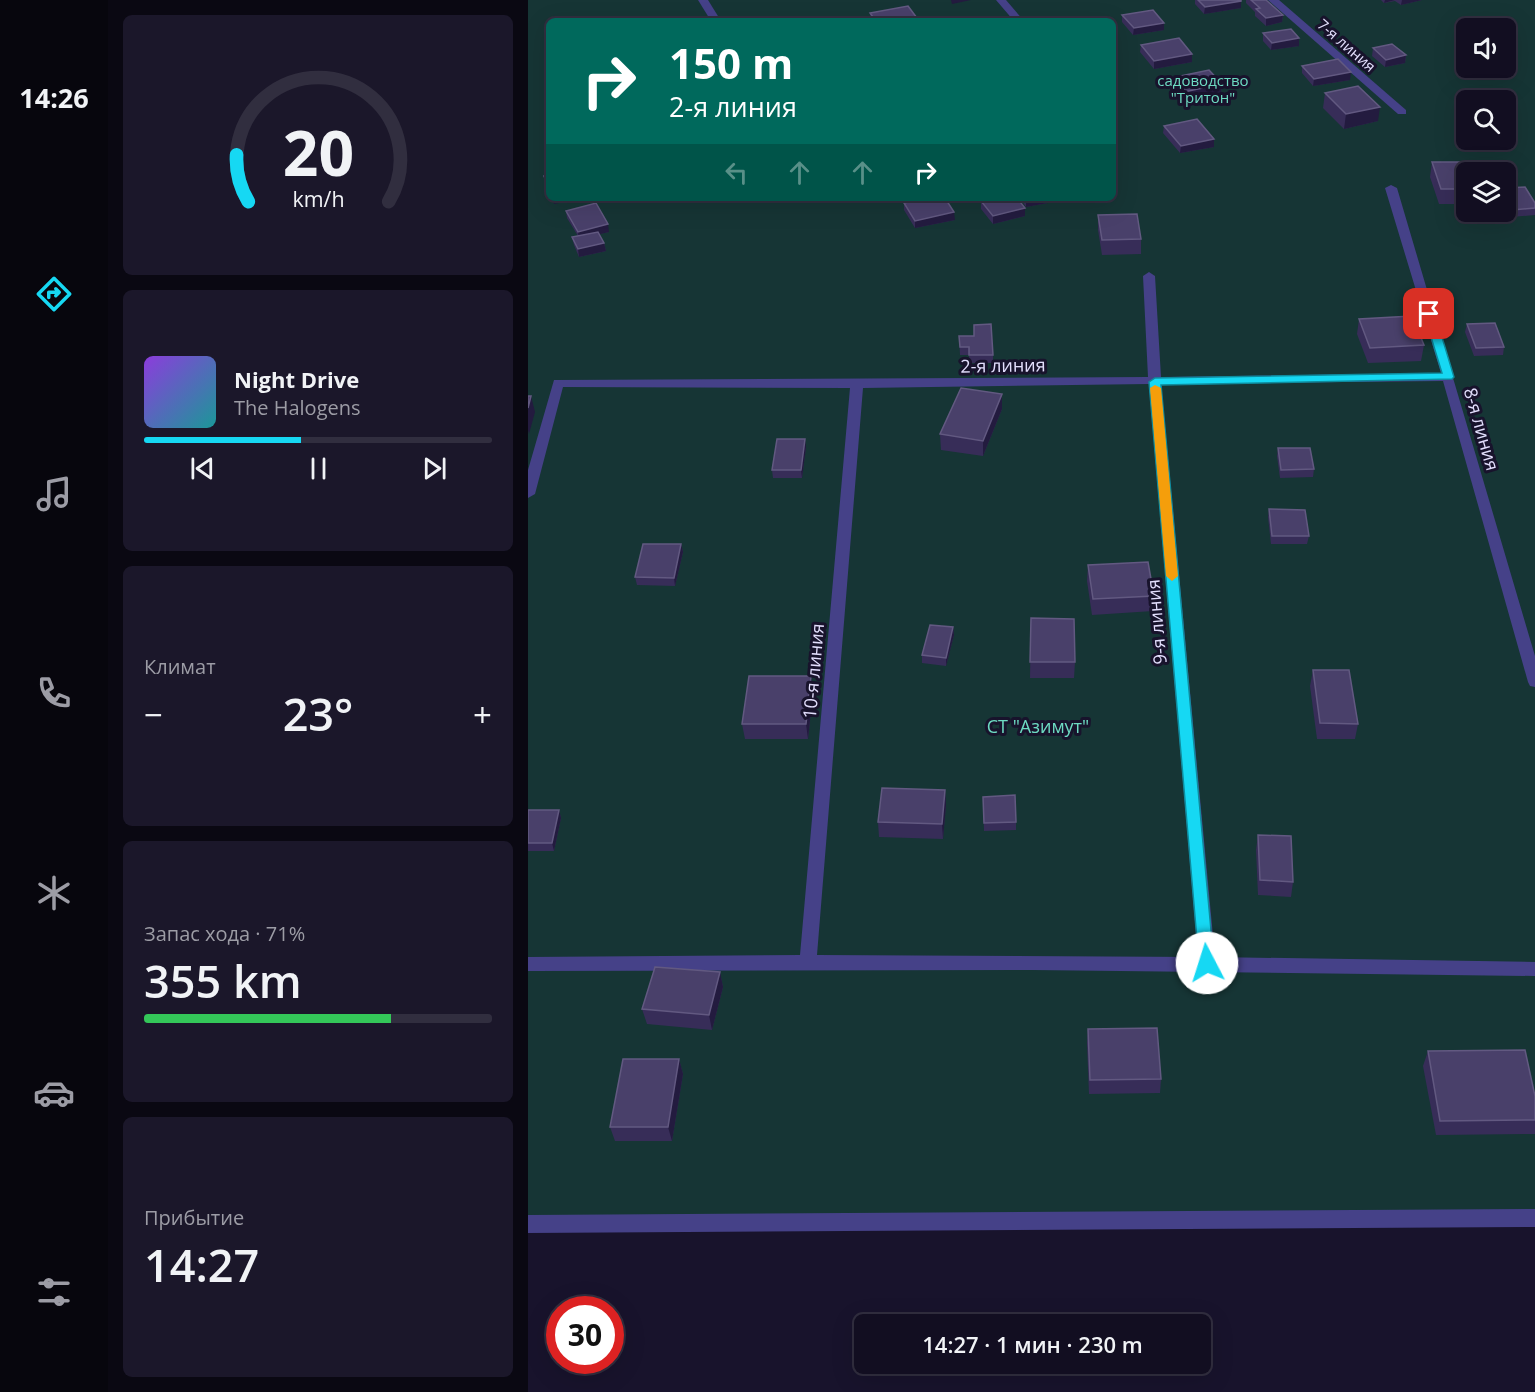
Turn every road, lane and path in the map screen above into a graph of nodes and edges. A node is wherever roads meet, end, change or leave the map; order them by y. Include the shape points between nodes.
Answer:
1 (703, 0) edge
2 (1001, 0) edge
3 (1273, 0) edge
4 (714, 18) edge
5 (1016, 18) edge
6 (1402, 112) dead end
7 (1391, 188) dead end
8 (1149, 276) dead end
9 (1448, 377) junction
10 (1155, 382) junction
11 (857, 384) junction
12 (528, 494) edge
13 (1535, 682) edge
14 (808, 961) junction
15 (1207, 963) junction
16 (528, 964) edge
17 (1535, 969) edge
18 (1535, 1218) edge
19 (528, 1224) edge

1 - 4 street
2 - 5 street
3 - 6 street, 7-я линия
7 - 9 street, 8-я линия
8 - 10 street, 9-я линия
9 - 10 street, 2-я линия
9 - 13 street, 8-я линия
10 - 11 street, 2-я линия
10 - 15 street, 9-я линия
11 - 12 street, 2-я линия via 558,383
11 - 14 street, 10-я линия
14 - 15 street
14 - 16 street
15 - 17 street
18 - 19 street

